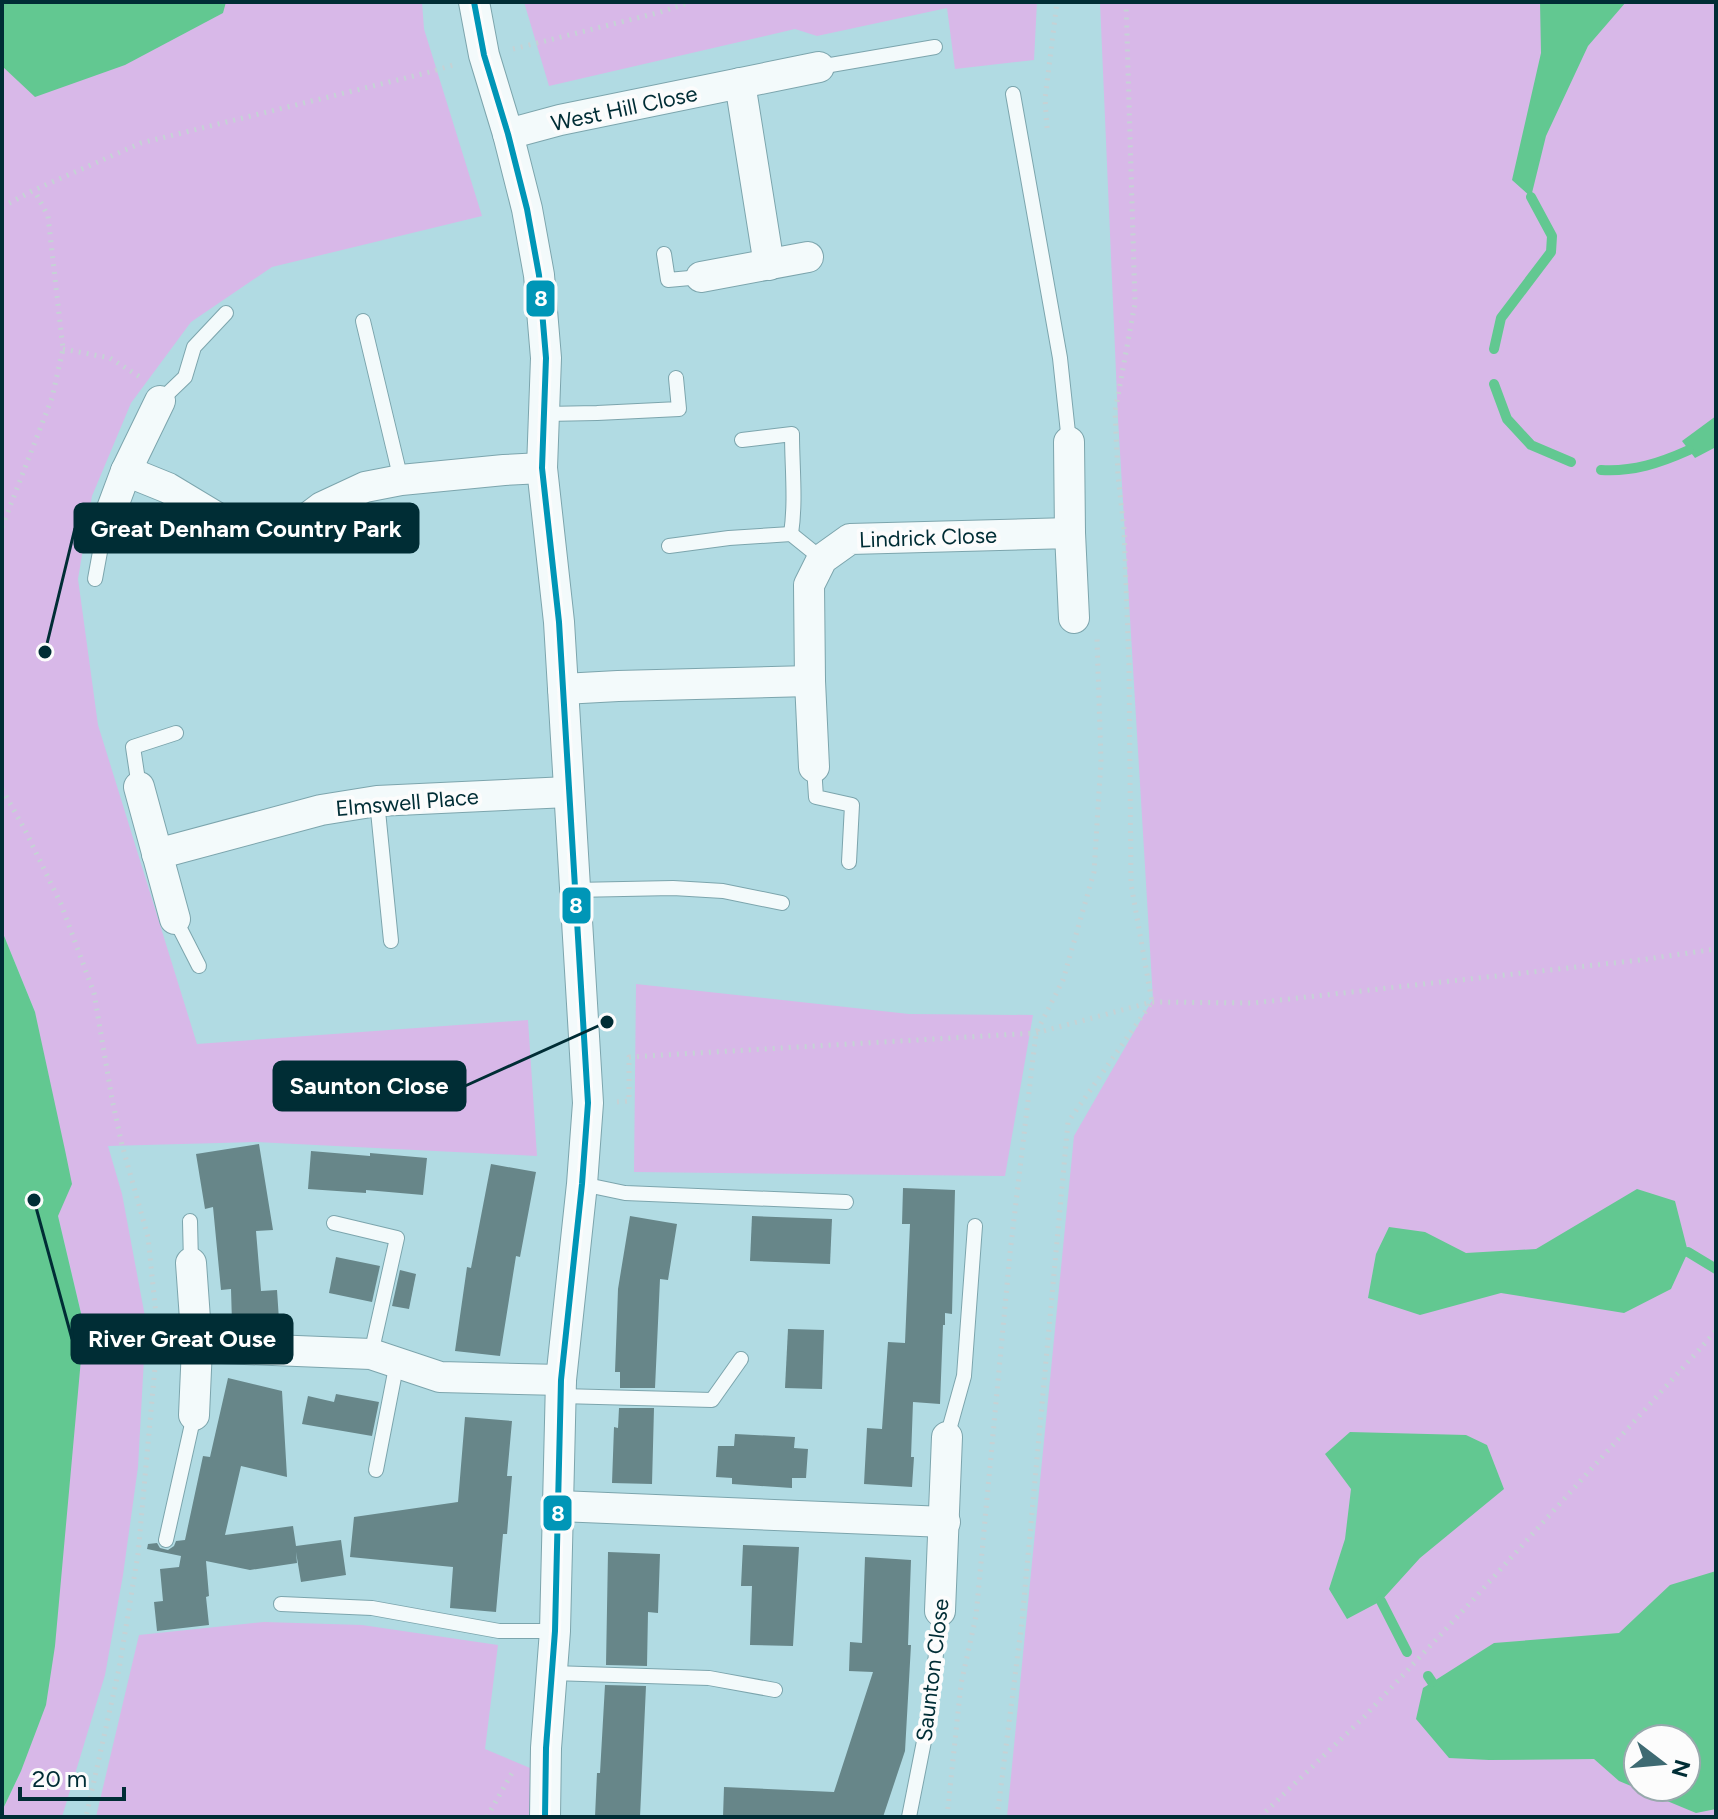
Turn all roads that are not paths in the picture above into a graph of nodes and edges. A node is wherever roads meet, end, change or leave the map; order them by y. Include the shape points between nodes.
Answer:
1 (474, 2) edge
2 (935, 47) dead end
3 (819, 67) joint
4 (740, 83) junction
5 (1013, 94) dead end
6 (508, 134) junction
7 (664, 254) dead end
8 (808, 257) dead end
9 (769, 265) junction
10 (701, 277) joint
11 (226, 313) dead end
12 (363, 321) dead end
13 (676, 378) dead end
14 (160, 401) joint
15 (545, 414) junction
16 (742, 440) dead end
17 (1069, 442) joint
18 (542, 468) junction
19 (126, 471) junction
20 (401, 480) junction
21 (104, 530) joint
22 (1070, 533) junction
23 (791, 534) junction
24 (669, 546) dead end
25 (822, 559) junction
26 (95, 579) dead end
27 (1085, 627) road end
28 (810, 681) junction
29 (563, 689) junction
30 (176, 733) dead end
31 (814, 767) joint
32 (139, 787) joint
33 (568, 792) junction
34 (377, 801) junction
35 (157, 854) junction
36 (849, 862) dead end
37 (574, 890) junction
38 (782, 903) dead end
39 (175, 919) joint
40 (391, 941) dead end
41 (199, 966) dead end
42 (582, 1184) junction
43 (846, 1202) dead end
44 (190, 1221) dead end
45 (334, 1223) dead end
46 (975, 1226) dead end
47 (191, 1263) joint
48 (197, 1347) junction
49 (384, 1358) junction
50 (741, 1359) dead end
51 (561, 1388) junction
52 (194, 1415) joint
53 (947, 1437) joint
54 (376, 1470) dead end
55 (559, 1506) junction
56 (945, 1522) junction
57 (166, 1540) dead end
58 (281, 1604) dead end
59 (940, 1611) joint
60 (555, 1631) junction
61 (552, 1673) junction
62 (775, 1690) dead end
63 (545, 1817) edge
64 (909, 1817) edge

1 - 6 street
2 - 3 lane, West Hill Close
3 - 4 street, West Hill Close
4 - 6 street, West Hill Close
4 - 9 street
5 - 17 lane via 1060,358
6 - 15 street via 539,275
7 - 10 lane via 668,280
8 - 9 street
9 - 10 street
11 - 14 lane via 194,347 185,377
12 - 20 lane
13 - 15 lane via 679,409
14 - 19 street
15 - 18 street
16 - 23 lane via 792,434
17 - 22 street
18 - 20 street
18 - 29 street
19 - 20 street via 168,488 236,529 264,537 289,532 322,507 365,487
19 - 21 street
21 - 26 lane
22 - 25 street, Lindrick Close via 850,539
22 - 27 street
23 - 24 lane
23 - 25 lane
25 - 28 street via 809,585
28 - 29 street
28 - 31 street
29 - 33 street
30 - 32 lane via 133,747
31 - 36 lane via 816,797 852,805
32 - 35 street
33 - 34 street, Elmswell Place
33 - 37 street
34 - 35 street, Elmswell Place via 321,810
34 - 40 lane
35 - 39 street
37 - 38 lane via 723,891
37 - 42 street via 588,1103
39 - 41 lane
42 - 43 lane via 625,1193
42 - 51 street
44 - 47 lane
45 - 49 lane via 397,1238
46 - 53 lane, Saunton Close via 964,1376
47 - 48 street
48 - 49 street
48 - 52 street
49 - 51 street via 440,1377
49 - 54 lane
50 - 51 lane via 712,1400
51 - 55 street
52 - 57 lane
53 - 56 street, Saunton Close
55 - 56 street
55 - 60 street
56 - 59 street, Saunton Close
58 - 60 lane via 372,1608 499,1631
59 - 64 lane, Saunton Close via 931,1706
60 - 61 street
61 - 62 lane via 709,1678
61 - 63 street

